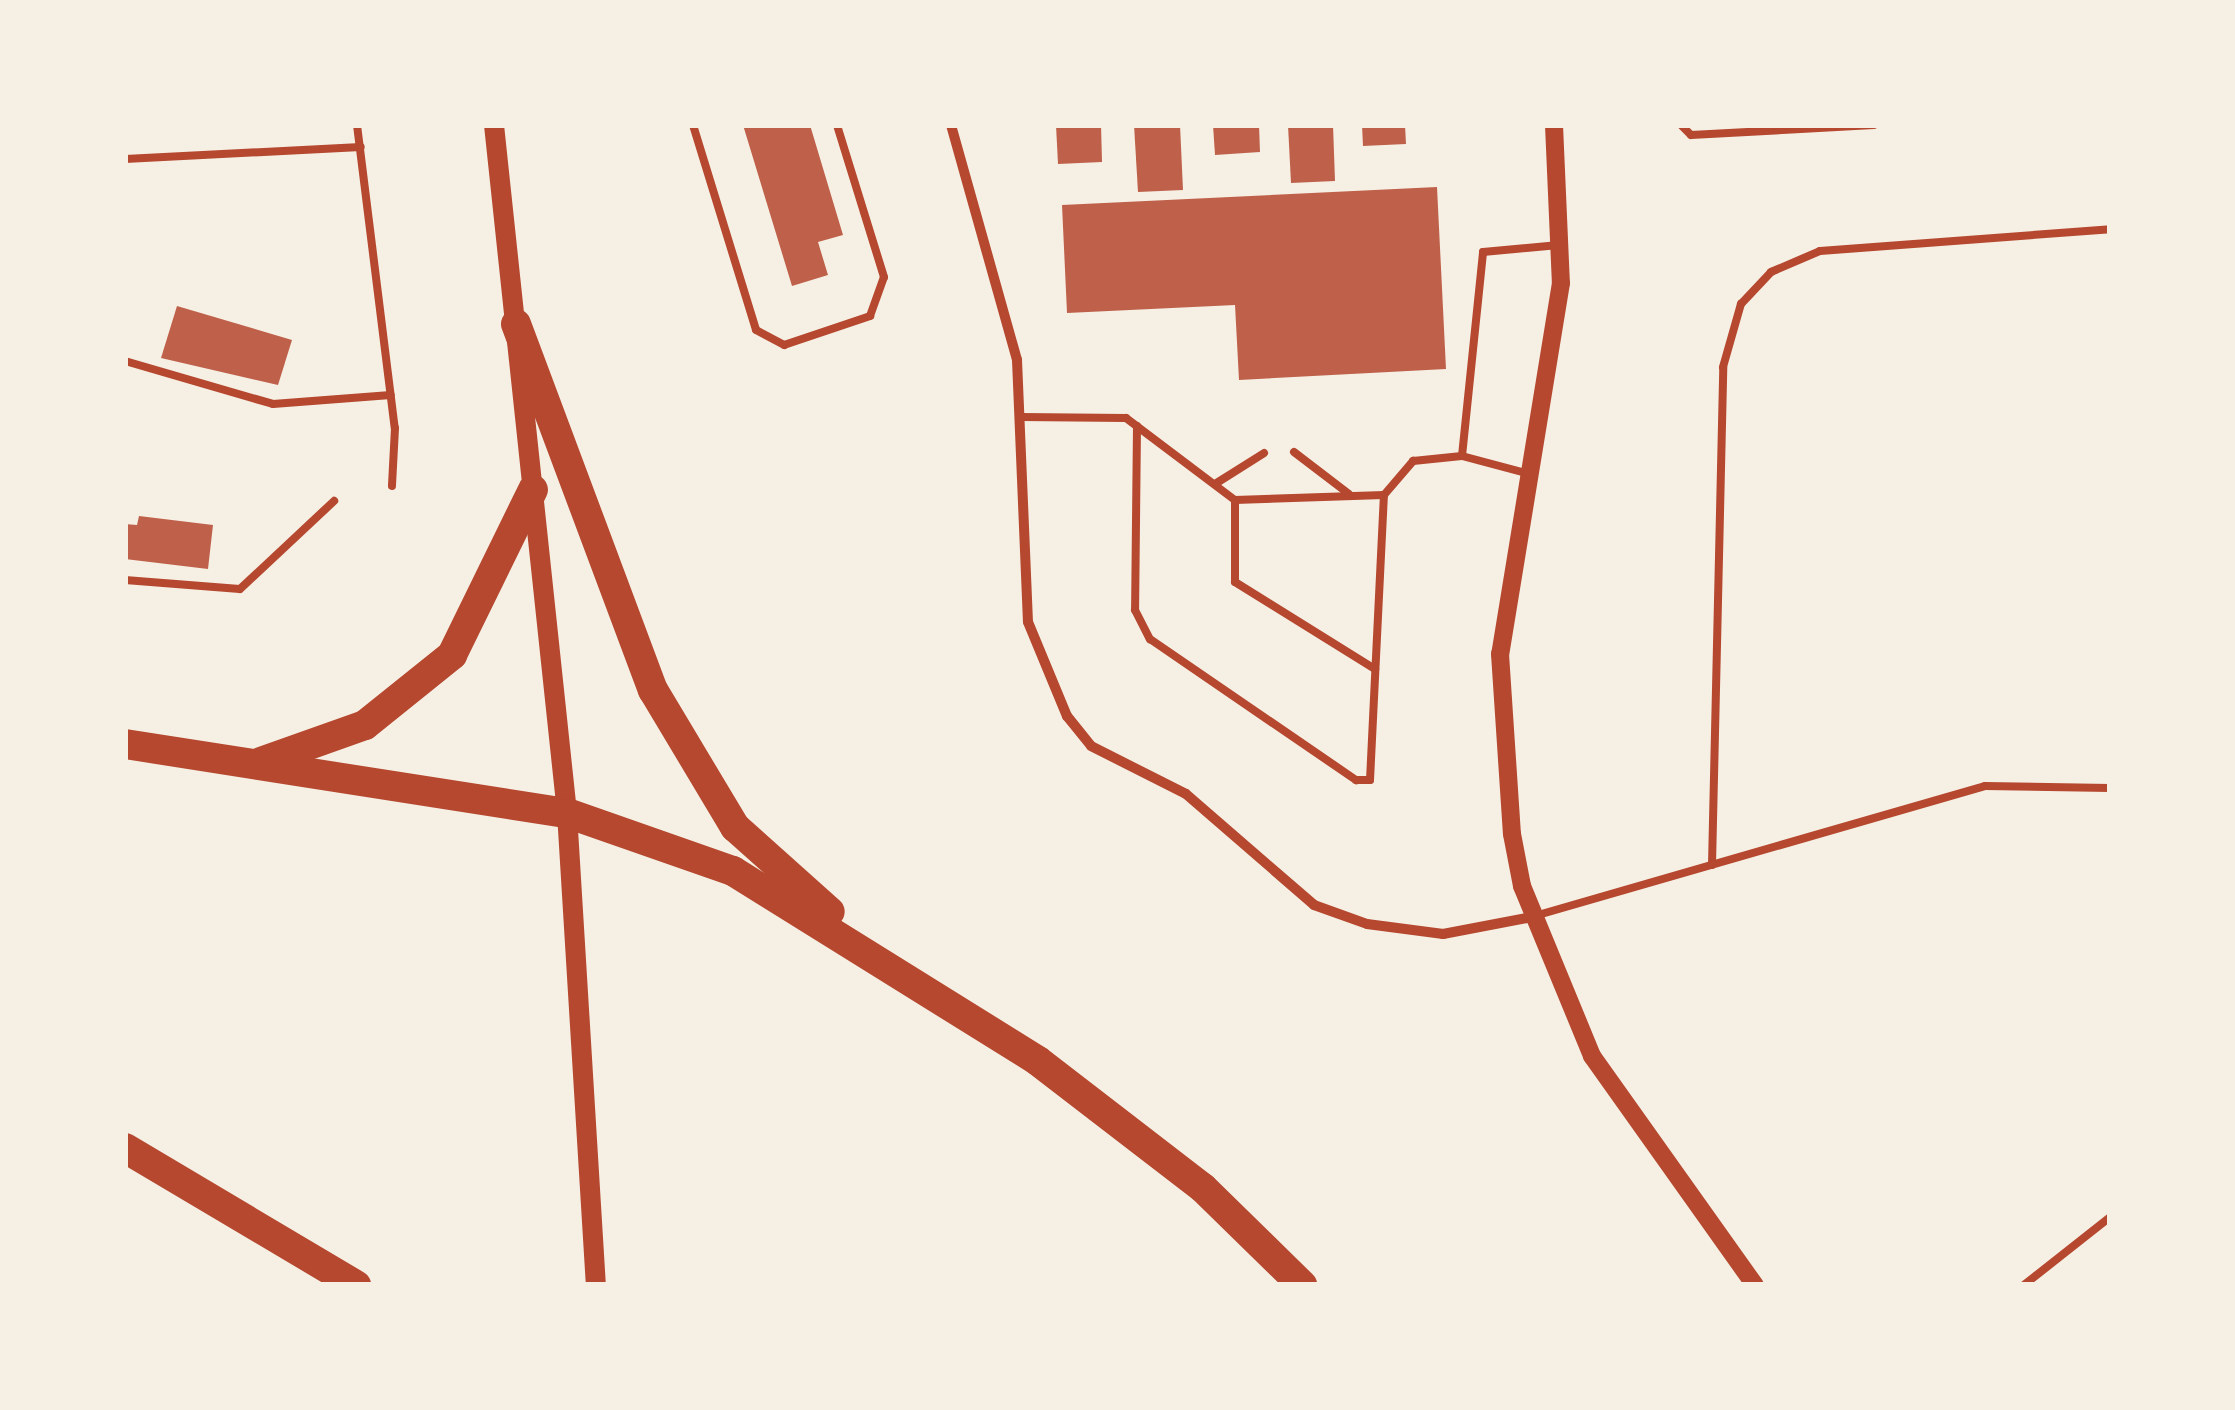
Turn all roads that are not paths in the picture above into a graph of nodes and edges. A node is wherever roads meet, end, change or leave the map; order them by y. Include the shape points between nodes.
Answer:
1 (357, 125) edge
2 (494, 125) edge
3 (693, 125) edge
4 (836, 125) edge
5 (951, 125) edge
6 (1554, 125) edge
7 (1680, 125) edge
8 (1874, 125) edge
9 (361, 147) junction
10 (125, 159) edge
11 (2110, 229) edge
12 (1563, 245) junction
13 (516, 324) junction
14 (125, 361) edge
15 (391, 395) junction
16 (1022, 417) junction
17 (1137, 426) junction
18 (1294, 452) dead end
19 (1264, 453) dead end
20 (1462, 456) junction
21 (1528, 474) junction
22 (1215, 484) junction
23 (392, 486) dead end
24 (533, 490) junction
25 (1349, 494) junction
26 (1384, 495) junction
27 (1235, 500) junction
28 (334, 502) dead end
29 (125, 580) edge
30 (1376, 669) junction
31 (125, 744) edge
32 (253, 764) junction
33 (2110, 788) edge
34 (567, 813) junction
35 (1712, 864) junction
36 (1538, 915) junction
37 (873, 951) junction
38 (125, 1148) edge
39 (2110, 1217) edge
40 (356, 1285) edge
41 (596, 1285) edge
42 (1302, 1285) edge
43 (1755, 1285) edge
44 (2024, 1285) edge

1 - 9 lane
2 - 13 main road
3 - 4 lane via 756,330 784,346 870,316 884,277
5 - 16 street via 1008,316
6 - 12 street
7 - 8 lane via 1692,135
9 - 10 lane
9 - 15 lane
11 - 35 lane via 1820,251 1772,272 1741,304 1722,367
12 - 20 lane via 1484,252
12 - 21 street
13 - 24 main road
13 - 37 highway via 653,690 735,827
14 - 15 lane via 273,404
15 - 23 lane
16 - 17 lane via 1126,418
16 - 36 street via 1034,650 1091,746 1186,794 1314,905 1341,916 1443,934
17 - 22 lane
17 - 30 lane via 1135,610 1150,639 1356,780 1370,780
18 - 25 lane
19 - 22 lane
20 - 21 lane
20 - 26 lane via 1413,461
21 - 36 street via 1499,691 1512,834
22 - 27 lane
24 - 32 highway via 452,656 365,725
24 - 34 main road
25 - 26 lane
25 - 27 lane
26 - 30 lane
27 - 30 lane via 1235,582
28 - 29 lane via 240,588
31 - 32 highway
32 - 34 highway
33 - 35 lane via 1985,786
34 - 37 highway via 732,870
34 - 41 main road
35 - 36 lane
36 - 43 street via 1608,1085
37 - 42 highway via 1203,1188
38 - 40 highway
39 - 44 lane

